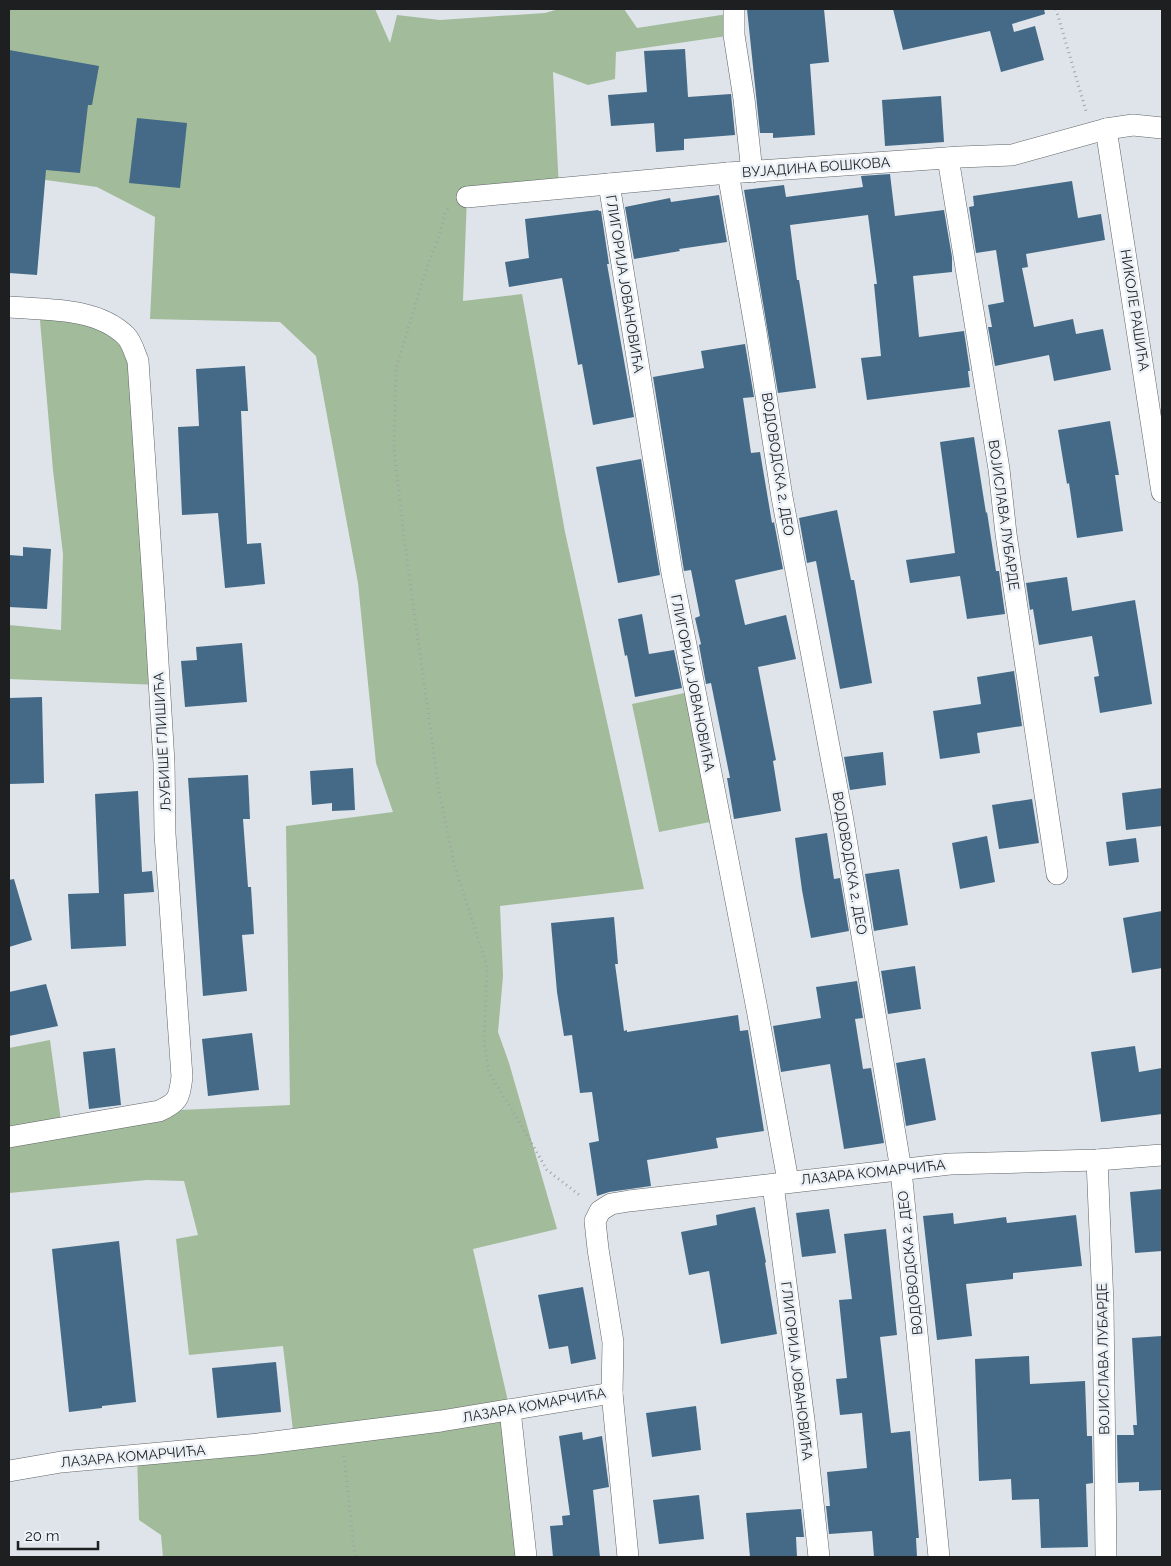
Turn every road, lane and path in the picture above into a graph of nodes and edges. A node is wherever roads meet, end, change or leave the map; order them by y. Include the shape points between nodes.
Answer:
1 (734, 9) edge
2 (1056, 9) edge
3 (1162, 128) edge
4 (1099, 130) junction
5 (948, 158) junction
6 (752, 172) junction
7 (728, 173) junction
8 (609, 184) junction
9 (467, 197) joint
10 (9, 306) edge
11 (1162, 492) edge
12 (1057, 874) dead end
13 (9, 1137) edge
14 (1162, 1155) edge
15 (1097, 1160) junction
16 (901, 1170) junction
17 (780, 1183) junction
18 (600, 1211) junction
19 (612, 1393) junction
20 (510, 1410) junction
21 (341, 1433) junction
22 (9, 1471) edge
23 (355, 1557) edge
24 (526, 1557) edge
25 (628, 1557) edge
26 (819, 1557) edge
27 (939, 1557) edge
28 (1106, 1557) edge

1 - 6 street via 734,35
2 - 4 path
3 - 4 street, ВУЈАДИНА БОШКОВА via 1133,125
4 - 5 street, ВУЈАДИНА БОШКОВА via 1012,155
4 - 11 street, НИКОЛЕ РАШИЋА
5 - 6 street, ВУЈАДИНА БОШКОВА
5 - 12 street, ВОЈИСЛАВА ЛУБАРДЕ via 999,469
6 - 7 street, ВУЈАДИНА БОШКОВА
7 - 8 street, ВУЈАДИНА БОШКОВА
7 - 16 street, ВОДОВОДСКА 2. ДЕО via 782,497 842,815
8 - 9 street, ВУЈАДИНА БОШКОВА
8 - 17 street, ГЛИГОРИЈА ЈОВАНОВИЋА via 674,582 757,1009
9 - 18 path via 453,203 445,213 396,368 394,449 405,545 439,792 454,863 486,967 484,1042 489,1073 547,1170
10 - 13 street, ЉУБИШЕ ГЛИШИЋА via 76,313 105,321 128,337 138,361 182,1077 179,1098 159,1111
14 - 15 street, ЛАЗАРА КОМАРЧИЋА
15 - 16 street, ЛАЗАРА КОМАРЧИЋА via 950,1164
15 - 28 street, ВОЈИСЛАВА ЛУБАРДЕ via 1103,1304
16 - 17 street, ЛАЗАРА КОМАРЧИЋА
16 - 27 street, ВОДОВОДСКА 2. ДЕО
17 - 18 street, ЛАЗАРА КОМАРЧИЋА via 629,1200 611,1204
17 - 26 street, ГЛИГОРИЈА ЈОВАНОВИЋА
18 - 19 street, ЛАЗАРА КОМАРЧИЋА via 595,1221 613,1342
19 - 20 street, ЛАЗАРА КОМАРЧИЋА
19 - 25 street
20 - 21 street, ЛАЗАРА КОМАРЧИЋА
20 - 24 street
21 - 22 street, ЛАЗАРА КОМАРЧИЋА via 61,1462
21 - 23 path

